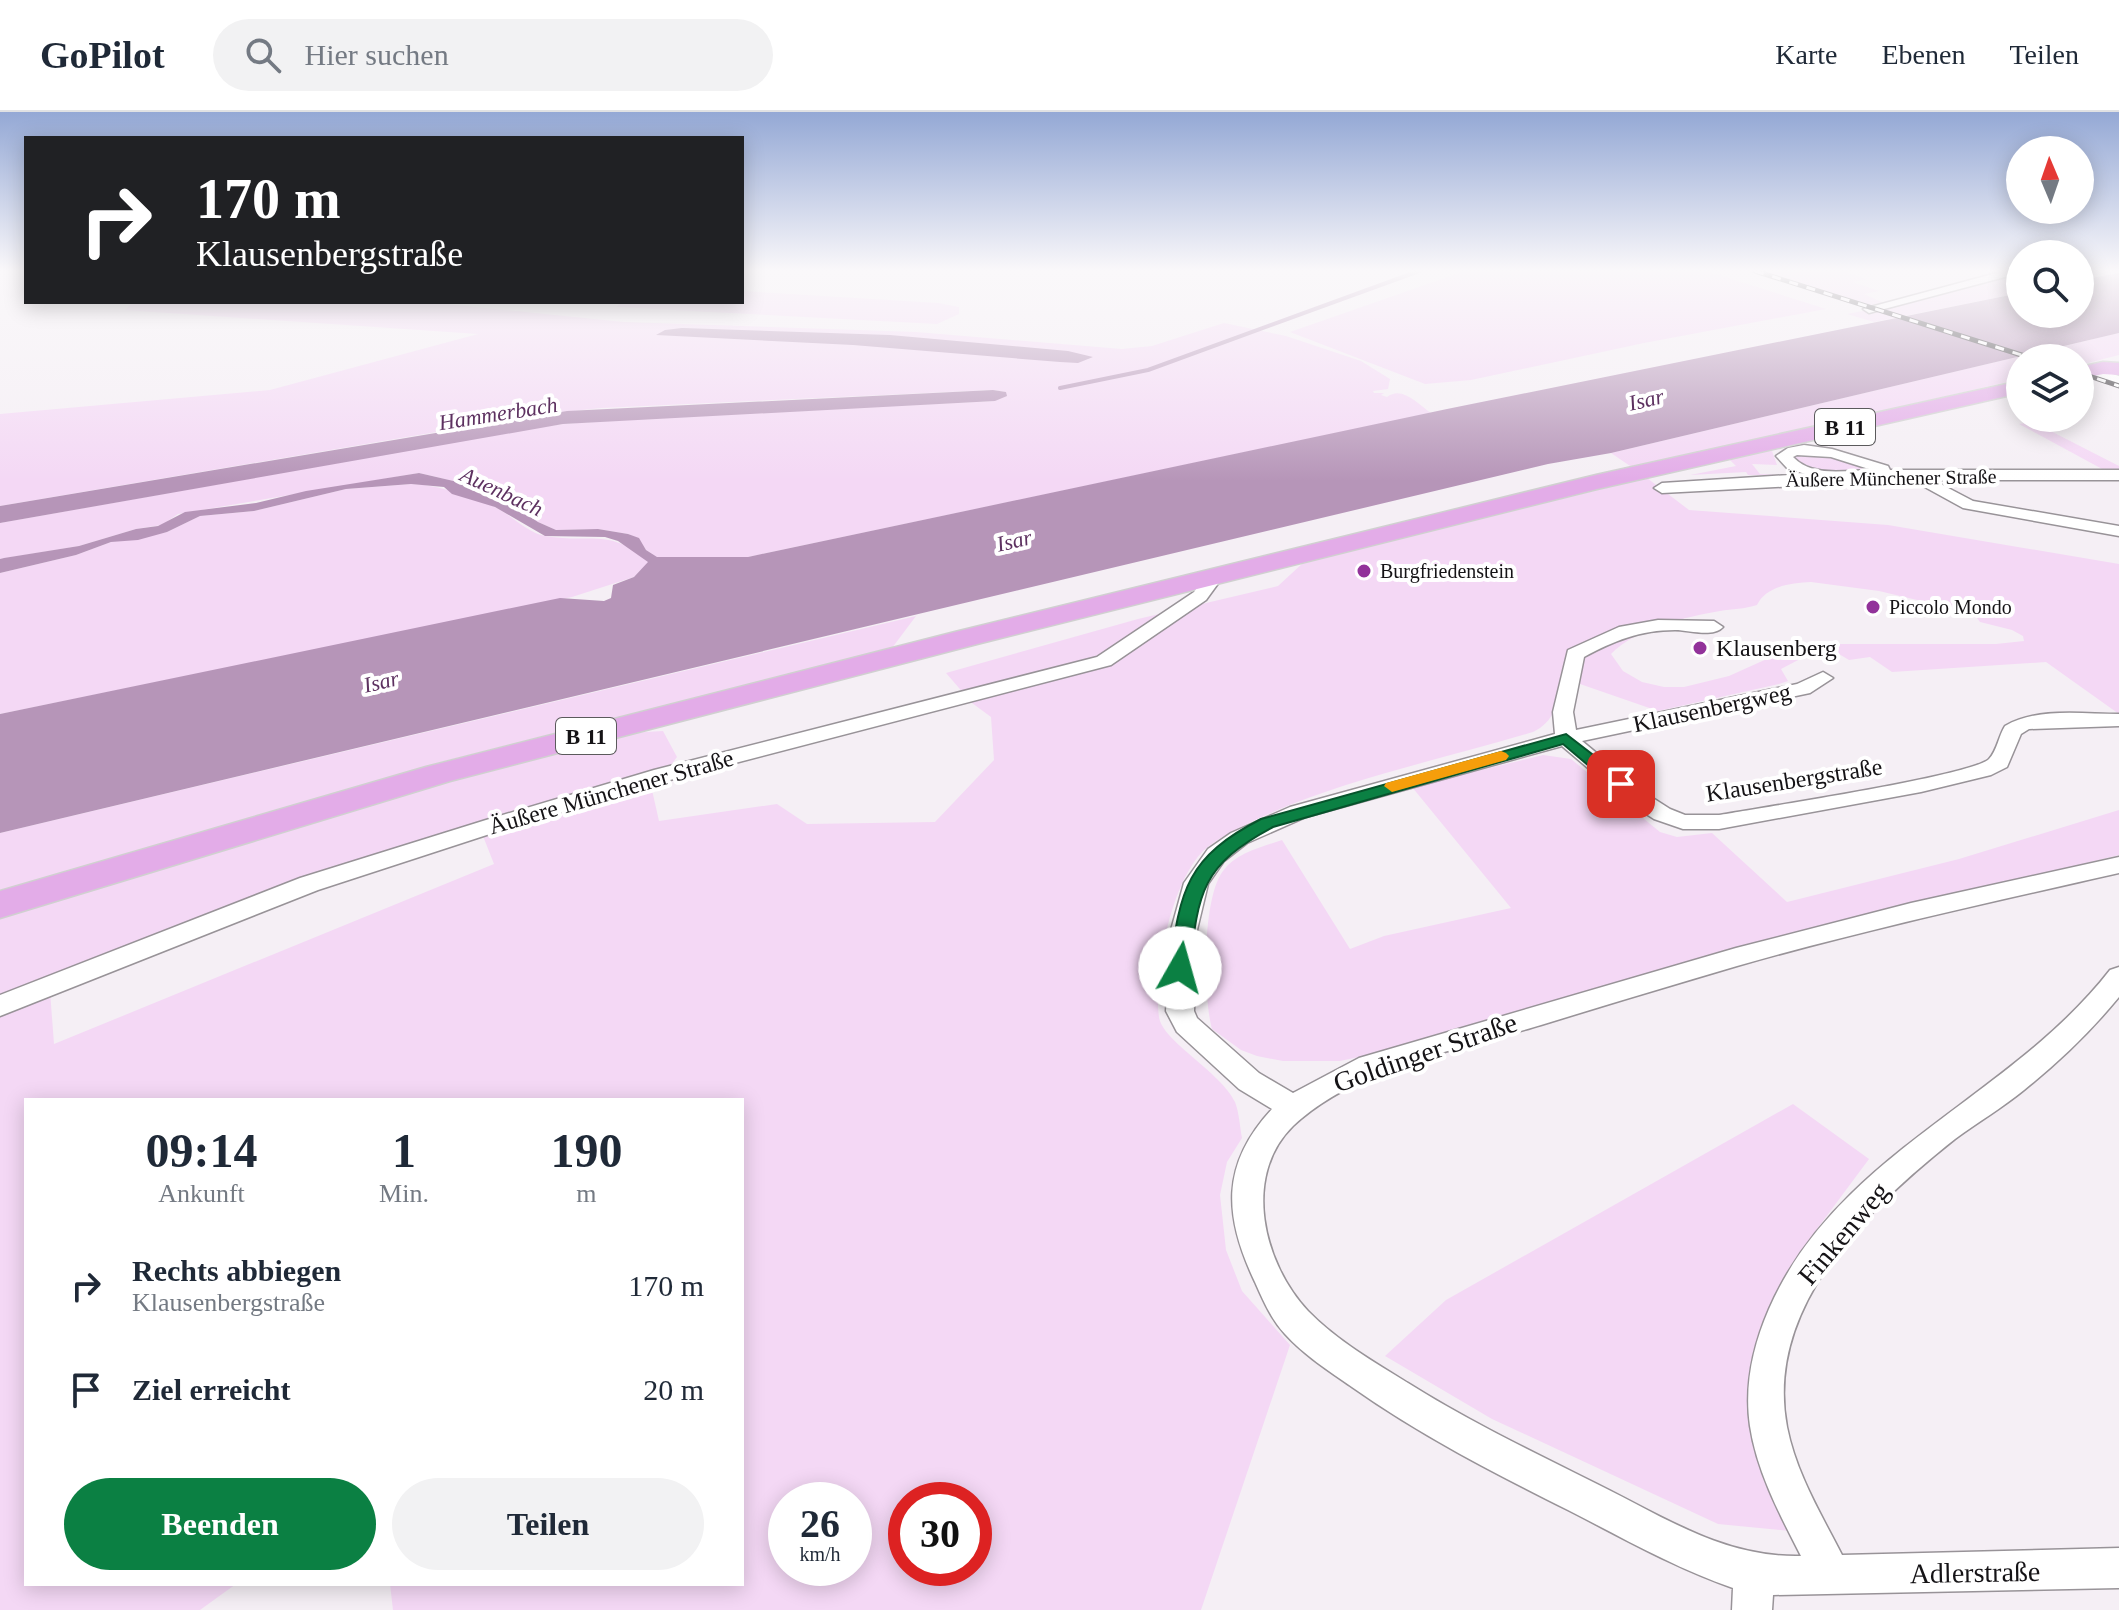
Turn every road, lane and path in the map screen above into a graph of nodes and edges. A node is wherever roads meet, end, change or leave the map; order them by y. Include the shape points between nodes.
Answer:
1 (2006, 390) edge
2 (1910, 475) junction
3 (2119, 475) edge
4 (1831, 477) junction
5 (1662, 488) dead end
6 (2119, 531) edge
7 (1213, 578) junction
8 (1714, 627) dead end
9 (1823, 678) dead end
10 (2119, 720) edge
11 (1566, 738) junction
12 (2119, 865) edge
13 (0, 905) edge
14 (2119, 977) edge
15 (0, 1006) edge
16 (1293, 1107) junction
17 (2119, 1568) edge
18 (1831, 1575) junction
19 (1753, 1592) edge

1 - 7 main road, B 11 via 1596,482
2 - 3 street, Äußere Münchener Straße
2 - 4 street, Äußere Münchener Straße
2 - 4 street via 1825,452 1800,449 1784,456 1792,465
2 - 6 street via 1969,505
4 - 5 street, Äußere Münchener Straße
7 - 13 main road, B 11 via 438,774
7 - 15 street, Äußere Münchener Straße via 1200,596 1104,661 662,775 494,825 309,884
8 - 11 street via 1635,626 1575,654 1563,712
9 - 11 street, Klausenbergweg via 1803,689
10 - 11 street, Klausenbergstraße via 2023,724 2012,730 1999,762 1983,770 1719,822 1683,822 1662,814
11 - 16 street, Klausenbergweg via 1267,823 1239,838 1205,868 1184,930 1180,1011 1187,1025 1249,1081
12 - 16 street, Goldinger Straße via 1882,919 1574,1003 1369,1066
14 - 18 street, Finkenweg via 2025,1073 1944,1131 1869,1195 1787,1301 1769,1355 1767,1423 1776,1456
16 - 19 street, Goldinger Straße via 1254,1156 1246,1185 1253,1239 1294,1320 1395,1396 1690,1551
17 - 18 street, Adlerstraße
18 - 19 street, Goldinger Straße

